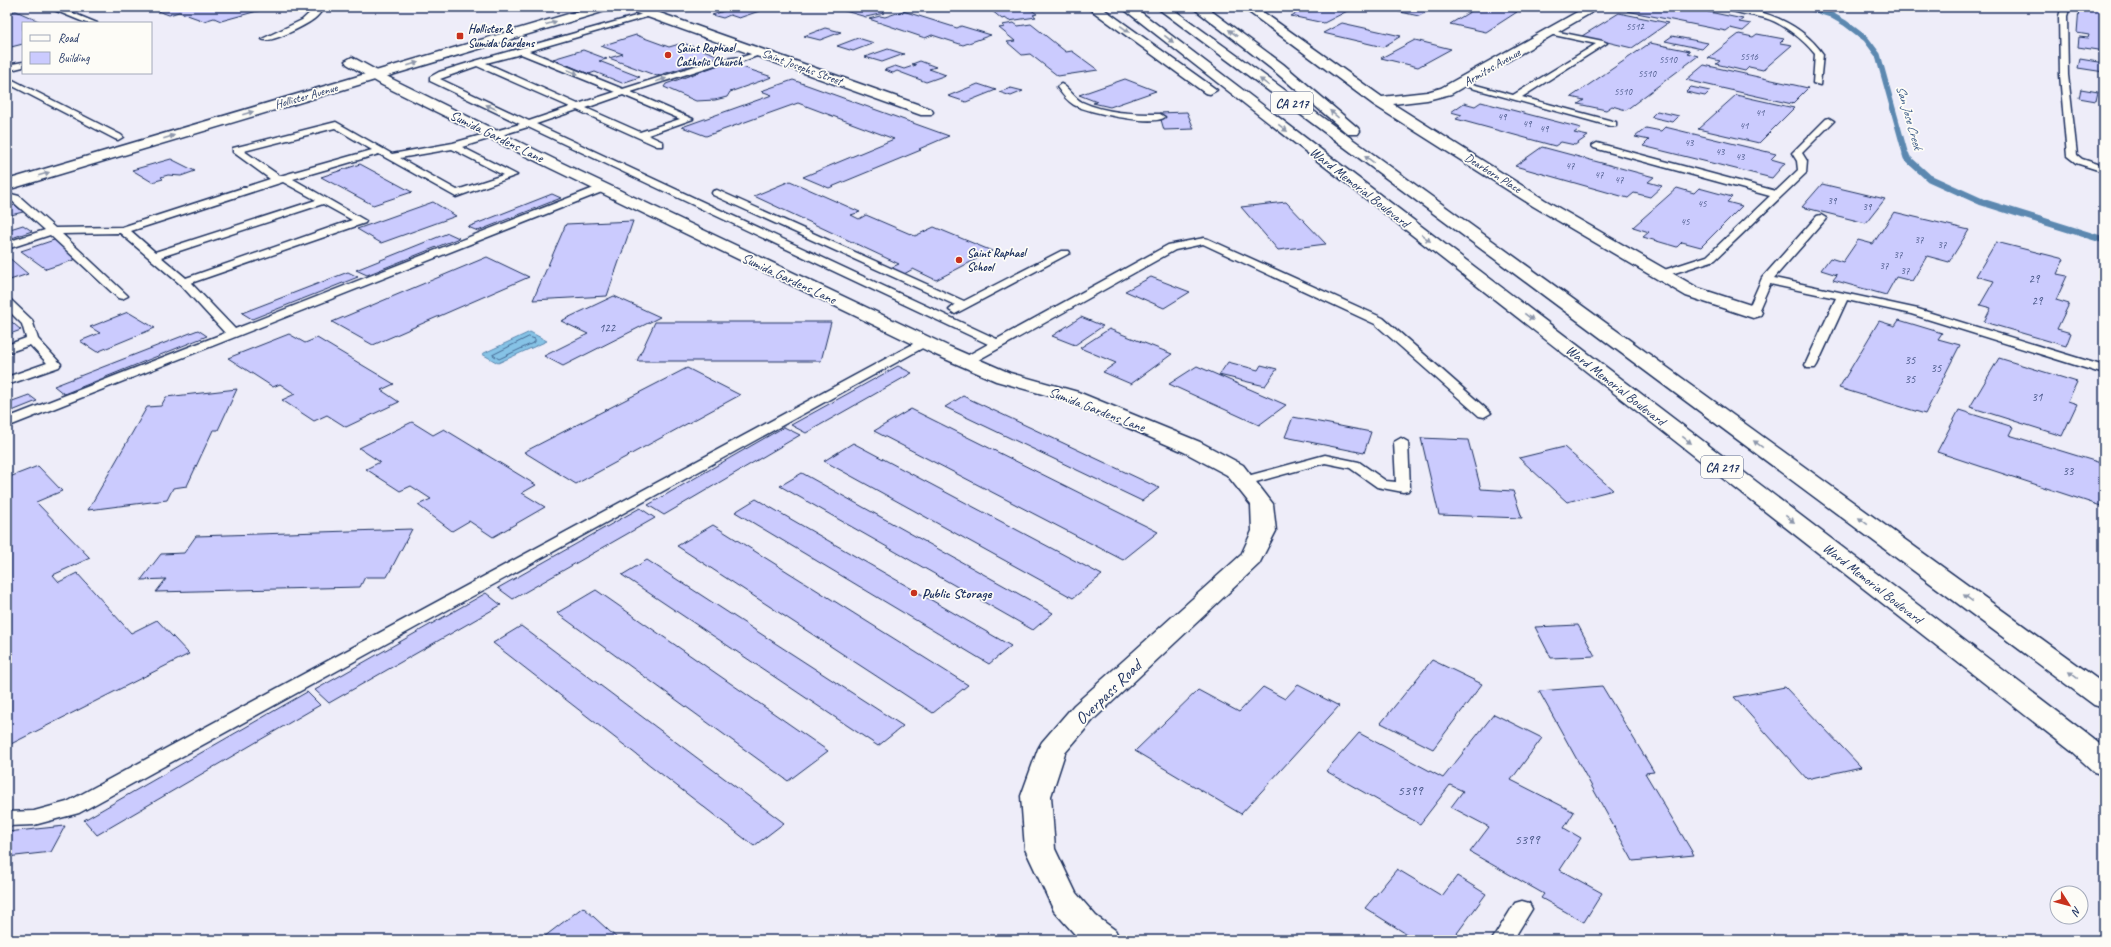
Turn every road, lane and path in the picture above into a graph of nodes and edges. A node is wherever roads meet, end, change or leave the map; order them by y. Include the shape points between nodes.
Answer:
1 (51, 7) edge
2 (320, 7) edge
3 (567, 7) edge
4 (605, 7) edge
5 (632, 7) edge
6 (1093, 7) edge
7 (1127, 7) edge
8 (1162, 7) edge
9 (1198, 7) edge
10 (1248, 7) edge
11 (1595, 7) edge
12 (1727, 7) edge
13 (2066, 7) edge
14 (653, 14) junction
15 (90, 22) edge
16 (1552, 32) junction
17 (266, 39) dead end
18 (524, 52) junction
19 (761, 53) junction
20 (22, 64) edge
21 (478, 64) junction
22 (7, 68) edge
23 (363, 68) junction
24 (7, 80) edge
25 (1817, 83) dead end
26 (1461, 84) junction
27 (1061, 87) dead end
28 (624, 92) junction
29 (1219, 96) dead end
30 (1515, 98) junction
31 (1379, 102) junction
32 (576, 108) junction
33 (926, 112) dead end
34 (1242, 113) dead end
35 (1160, 117) dead end
36 (1829, 121) dead end
37 (527, 124) junction
38 (1613, 124) dead end
39 (494, 135) junction
40 (640, 136) junction
41 (118, 137) junction
42 (96, 144) dead end
43 (660, 144) dead end
44 (453, 146) junction
45 (1597, 146) dead end
46 (380, 151) junction
47 (391, 157) junction
48 (2104, 169) edge
49 (1340, 171) junction
50 (282, 179) junction
51 (7, 185) edge
52 (603, 188) junction
53 (717, 193) dead end
54 (1777, 195) junction
55 (7, 196) edge
56 (1423, 198) junction
57 (325, 200) junction
58 (1821, 218) dead end
59 (122, 230) junction
60 (52, 231) junction
61 (7, 246) edge
62 (1065, 253) dead end
63 (154, 256) junction
64 (1662, 274) junction
65 (1766, 280) junction
66 (184, 282) junction
67 (122, 296) dead end
68 (1843, 296) junction
69 (7, 302) edge
70 (964, 306) junction
71 (1753, 312) joint
72 (941, 318) junction
73 (233, 334) junction
74 (32, 340) junction
75 (924, 342) junction
76 (998, 344) junction
77 (7, 349) edge
78 (967, 361) junction
79 (1811, 365) dead end
80 (2104, 370) edge
81 (7, 381) edge
82 (1484, 414) dead end
83 (7, 423) edge
84 (1401, 442) dead end
85 (1240, 475) junction
86 (2104, 698) edge
87 (2104, 764) edge
88 (7, 819) edge
89 (1522, 908) dead end
90 (1104, 940) edge
91 (1502, 940) edge

1 - 15 lane
2 - 17 lane via 311,18
3 - 23 main road, Hollister Avenue
23 -> 4 main road, Hollister Avenue
5 - 14 main road, Saint Josephs Street
6 -> 29 main road
7 -> 49 main road, Ward Memorial Boulevard / CA 217
56 -> 8 main road, Ward Memorial Boulevard / CA 217
56 -> 9 main road via 1375,149 1278,67
10 - 31 main road, Dearborn Place
11 - 16 main road, Armitos Avenue
12 - 25 lane via 1770,17 1791,28 1811,44 1819,54
13 - 48 lane via 2063,16 2064,75 2072,156
14 - 18 lane
14 - 19 main road, Saint Josephs Street
16 - 26 main road, Armitos Avenue
16 - 30 lane via 1603,43
18 - 21 lane
18 -> 28 lane
28 -> 19 lane via 716,62 743,59
19 - 33 main road, Saint Josephs Street
20 - 22 lane
21 - 32 lane
37 -> 21 lane via 433,79
23 - 39 main road, Sumida Gardens Lane
23 - 41 main road, Hollister Avenue
51 -> 23 main road, Hollister Avenue
24 - 41 lane
26 - 30 lane
26 - 31 main road, Armitos Avenue via 1427,96
27 - 35 lane via 1064,94 1074,101 1109,113 1129,117
28 - 32 lane
28 - 40 lane via 688,119
30 - 38 lane
31 - 64 main road, Dearborn Place via 1539,203
32 - 37 lane
32 - 40 lane
34 - 49 main road via 1272,135
36 - 54 lane via 1797,153 1802,161 1803,171
37 - 39 lane
37 - 72 lane
39 - 44 lane
39 - 52 main road, Sumida Gardens Lane
40 - 43 lane
41 - 42 main road, Hollister Avenue
44 - 47 lane
44 - 47 lane via 512,175 456,194
45 - 54 lane
46 - 47 lane
46 - 50 lane
46 - 50 lane via 336,126 236,150
49 -> 87 main road, Ward Memorial Boulevard / CA 217
50 - 57 lane
50 - 59 lane
52 - 73 lane
52 - 75 main road, Sumida Gardens Lane
53 - 70 lane
54 - 64 lane via 1710,258
55 - 60 lane via 15,198
86 -> 56 main road, Ward Memorial Boulevard / CA 217
57 - 63 lane
57 - 66 lane via 361,221
58 - 65 lane
59 - 60 lane
59 - 63 lane
60 - 61 lane
60 - 67 lane
62 - 70 lane
63 - 66 lane
64 - 71 main road, Dearborn Place via 1692,292
65 - 68 lane
65 - 71 lane
66 - 73 lane
68 - 79 lane
68 - 80 lane via 1914,311
69 - 74 lane via 28,324
70 - 72 lane
72 - 76 lane
73 - 83 lane
74 - 77 lane
74 - 81 lane via 55,364
75 - 78 main road, Sumida Gardens Lane
75 - 88 lane via 72,808 34,818
76 - 78 lane
76 - 82 lane via 1172,248 1204,241 1379,321
78 - 85 main road, Sumida Gardens Lane via 1003,377 1071,396 1192,447
84 - 85 lane via 1403,488 1382,484 1354,465 1325,459
85 - 90 main road, Overpass Road via 1262,504 1264,531 1251,559 1084,712 1052,749 1036,796 1040,849 1065,902 1085,926
89 - 91 lane

